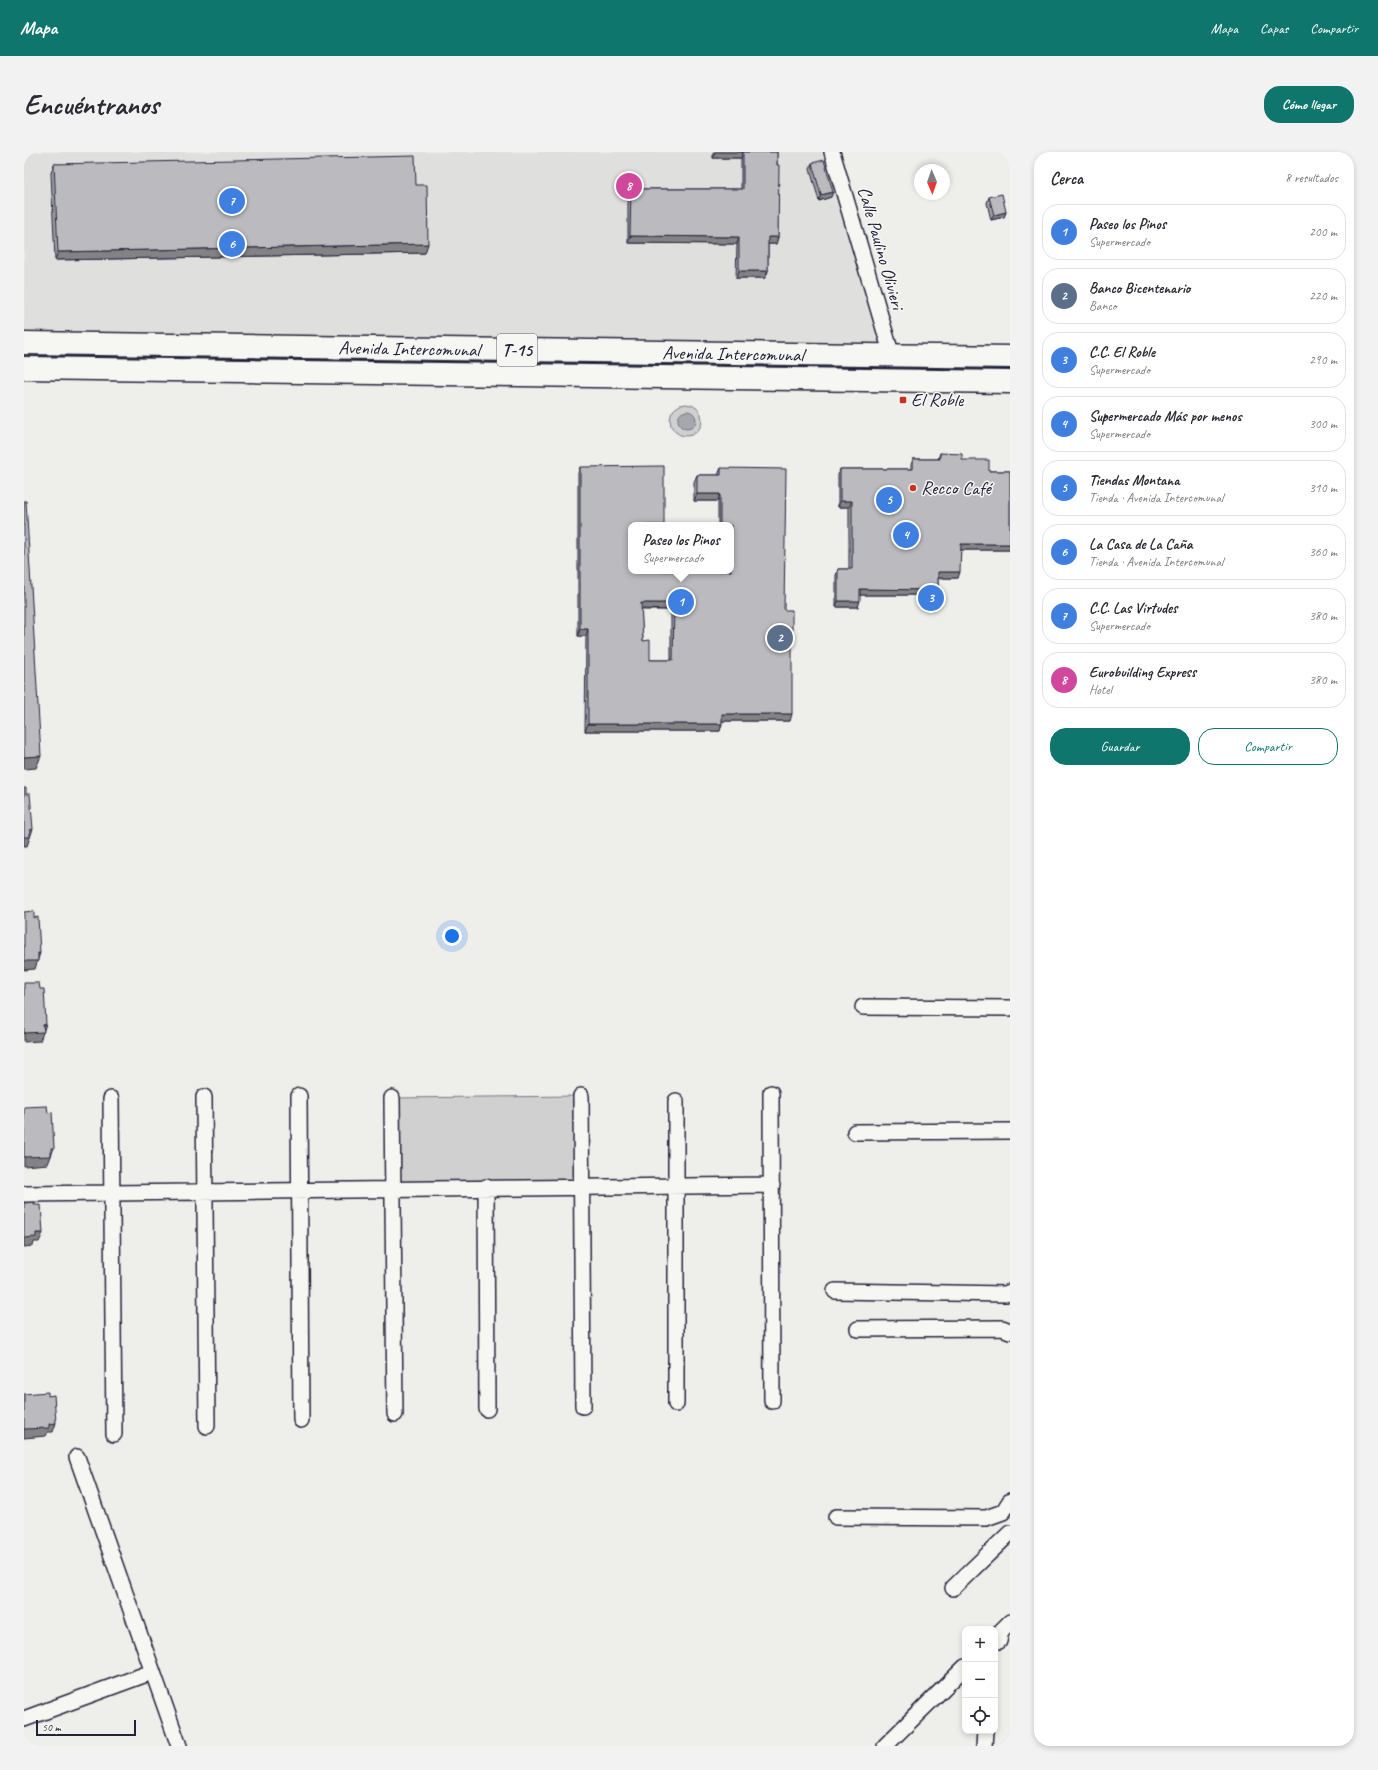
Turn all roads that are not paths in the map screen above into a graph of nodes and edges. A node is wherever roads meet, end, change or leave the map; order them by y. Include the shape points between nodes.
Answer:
1 (832, 152) edge
2 (24, 343) edge
3 (892, 356) junction
4 (1010, 357) edge
5 (24, 368) edge
6 (1010, 382) edge
7 (863, 1007) dead end
8 (1010, 1008) edge
9 (771, 1093) dead end
10 (299, 1096) dead end
11 (581, 1096) dead end
12 (204, 1097) dead end
13 (392, 1098) dead end
14 (111, 1099) dead end
15 (676, 1102) dead end
16 (1010, 1131) edge
17 (855, 1132) dead end
18 (676, 1185) junction
19 (772, 1185) junction
20 (486, 1187) junction
21 (582, 1187) junction
22 (300, 1189) junction
23 (393, 1189) junction
24 (205, 1191) junction
25 (112, 1192) junction
26 (24, 1194) edge
27 (835, 1291) dead end
28 (1010, 1292) edge
29 (858, 1329) dead end
30 (1010, 1331) edge
31 (772, 1400) dead end
32 (676, 1404) dead end
33 (583, 1406) dead end
34 (487, 1409) dead end
35 (395, 1414) dead end
36 (301, 1420) dead end
37 (207, 1426) dead end
38 (114, 1434) dead end
39 (77, 1457) dead end
40 (1010, 1501) edge
41 (836, 1517) dead end
42 (1010, 1532) edge
43 (953, 1588) dead end
44 (1010, 1622) edge
45 (1001, 1642) edge
46 (962, 1670) edge
47 (152, 1672) junction
48 (24, 1719) edge
49 (985, 1734) edge
50 (179, 1746) edge
51 (885, 1746) edge
52 (984, 1746) edge

1 - 3 street, Calle Paulino Olivieri
2 - 3 main road, Avenida Intercomunal / T-15
3 - 4 main road, Avenida Intercomunal / T-15
5 - 6 main road, Avenida Intercomunal / T-15
7 - 8 street
9 - 19 street
10 - 22 street
11 - 21 street
12 - 24 street
13 - 23 street
14 - 25 street
15 - 18 street
16 - 17 street
18 - 19 street
18 - 21 street
18 - 32 street
19 - 31 street
20 - 21 street
20 - 23 street
20 - 34 street
21 - 33 street
22 - 23 street
22 - 24 street
22 - 36 street
23 - 35 street
24 - 25 street
24 - 37 street
25 - 26 street
25 - 38 street
27 - 28 street via 1006,1294
29 - 30 street via 1002,1328
39 - 47 street
40 - 41 street via 1003,1512 986,1518
42 - 43 street
44 - 45 street via 1001,1631
46 - 51 street
47 - 48 street
47 - 50 street
49 - 52 street

